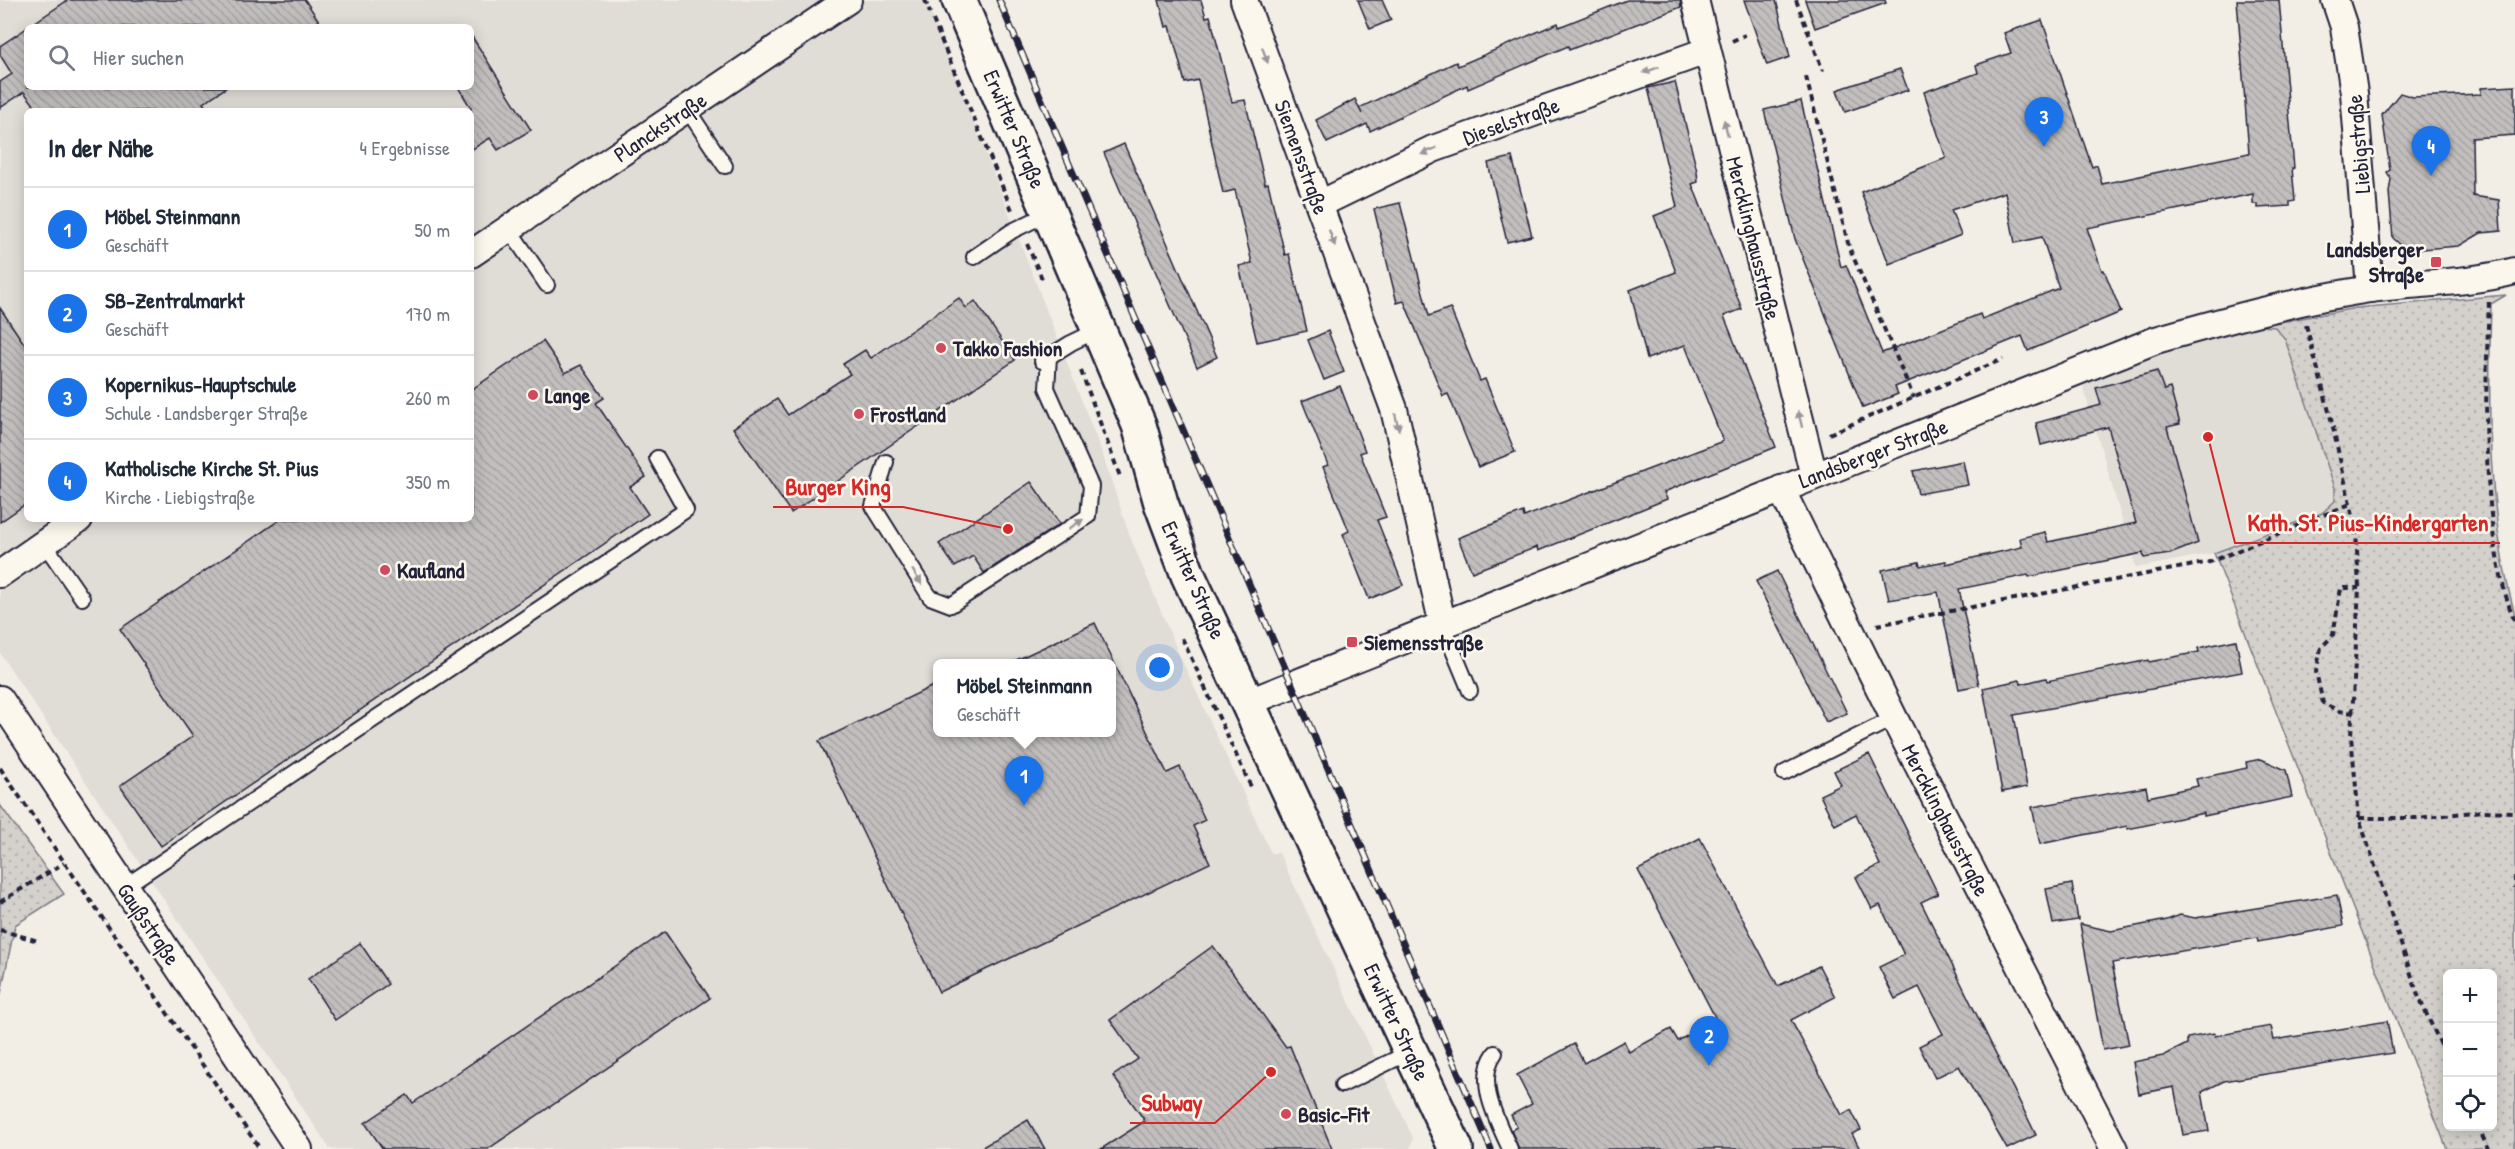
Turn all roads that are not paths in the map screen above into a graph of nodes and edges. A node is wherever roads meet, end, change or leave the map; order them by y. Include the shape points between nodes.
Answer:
1 (848, 0) edge
2 (960, 0) edge
3 (1244, 0) edge
4 (1695, 0) edge
5 (2335, 0) edge
6 (1706, 51) junction
7 (687, 108) junction
8 (725, 165) dead end
9 (1320, 204) junction
10 (1051, 212) junction
11 (509, 229) junction
12 (474, 252) edge
13 (974, 257) dead end
14 (2515, 271) edge
15 (547, 285) dead end
16 (2370, 289) junction
17 (1100, 330) junction
18 (657, 458) dead end
19 (886, 462) dead end
20 (1814, 476) junction
21 (1781, 489) junction
22 (74, 522) edge
23 (44, 543) junction
24 (0, 574) edge
25 (82, 598) dead end
26 (1443, 626) junction
27 (1470, 691) dead end
28 (0, 699) edge
29 (1249, 702) junction
30 (1894, 718) junction
31 (1784, 773) dead end
32 (124, 887) junction
33 (1411, 1052) junction
34 (1495, 1053) dead end
35 (1342, 1084) dead end
36 (300, 1149) edge
37 (1456, 1149) edge
38 (1510, 1149) edge
39 (2114, 1149) edge

1 - 7 street, Planckstraße
2 - 10 main road, Erwitter Straße
3 -> 9 street, Siemensstraße
4 - 6 street, Mercklinghausstraße
5 - 16 street, Liebigstraße via 2344,27 2354,93
6 -> 9 street, Dieselstraße via 1432,149
20 -> 6 street, Mercklinghausstraße
7 - 8 lane
7 - 11 street, Planckstraße
9 -> 26 street, Siemensstraße via 1394,409
10 - 13 lane via 1012,231
10 - 17 main road, Erwitter Straße
11 - 12 street, Planckstraße
11 - 15 lane
14 - 16 street, Landsberger Straße via 2490,278
16 - 20 street, Landsberger Straße via 2236,317 2156,340
19 -> 17 lane via 873,506 930,597 951,605 1088,516 1091,486 1047,388 1044,360
17 - 29 main road, Erwitter Straße via 1139,425 1161,503 1188,575
18 - 32 lane via 686,510
20 - 21 street, Landsberger Straße
21 - 26 street, Landsberger Straße
21 - 30 street, Mercklinghausstraße
22 - 23 street
23 - 24 street
23 - 25 lane
26 - 27 lane
26 - 29 street, Landsberger Straße
28 - 32 street, Gaußstraße
29 - 33 main road, Erwitter Straße
30 - 31 lane
30 - 39 street, Mercklinghausstraße
32 - 36 street, Gaußstraße
33 - 35 lane
33 - 37 main road, Erwitter Straße
34 - 38 lane via 1485,1074

